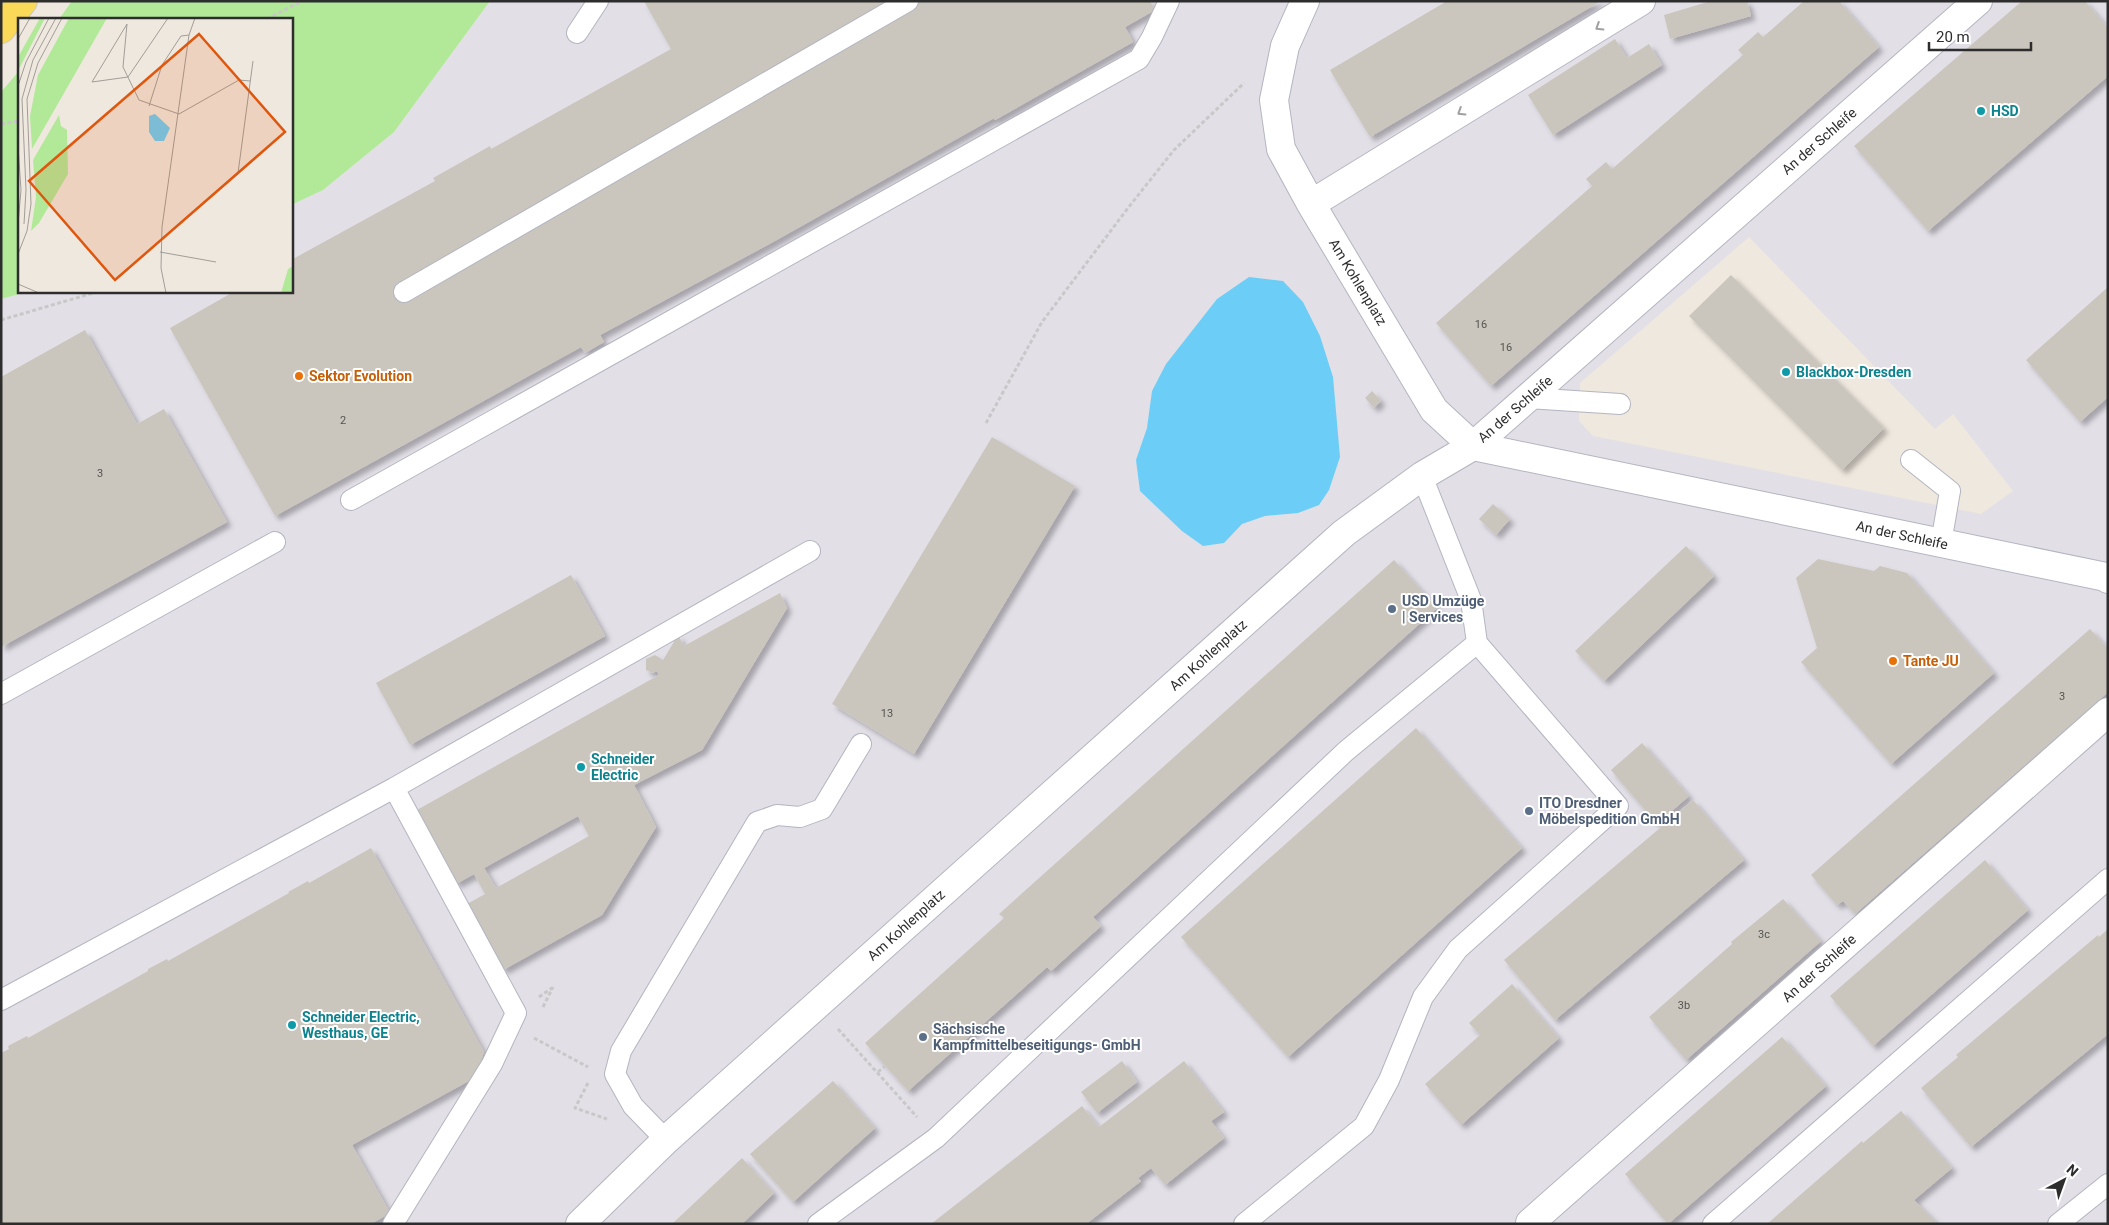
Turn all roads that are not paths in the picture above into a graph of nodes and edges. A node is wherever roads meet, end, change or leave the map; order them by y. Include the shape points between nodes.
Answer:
1 (598, 1) edge
2 (908, 1) edge
3 (1168, 1) edge
4 (1305, 1) edge
5 (1641, 1) edge
6 (1978, 1) edge
7 (577, 33) dead end
8 (1311, 204) junction
9 (404, 292) dead end
10 (1528, 398) junction
11 (1620, 404) dead end
12 (1473, 446) junction
13 (1911, 460) dead end
14 (1422, 476) junction
15 (351, 500) dead end
16 (275, 542) dead end
17 (1941, 543) junction
18 (810, 551) dead end
19 (2108, 580) edge
20 (1478, 643) junction
21 (1, 694) edge
22 (2108, 712) edge
23 (861, 744) dead end
24 (394, 788) junction
25 (2108, 880) edge
26 (1, 1000) edge
27 (666, 1140) junction
28 (2108, 1184) edge
29 (393, 1224) edge
30 (580, 1224) edge
31 (818, 1224) edge
32 (1244, 1224) edge
33 (1530, 1224) edge
34 (1713, 1224) edge
35 (2058, 1224) edge

1 - 7 lane
2 - 9 lane
3 - 15 lane via 1139,59
4 - 8 street, Am Kohlenplatz via 1285,46 1274,100 1281,149
5 -> 8 street
6 - 10 street, An der Schleife
8 - 12 street, Am Kohlenplatz via 1434,410
10 - 11 lane
10 - 12 street, An der Schleife
12 - 14 street, Am Kohlenplatz
12 - 17 street, An der Schleife
13 - 17 lane via 1950,491
14 - 20 lane via 1472,600
14 - 27 street, Am Kohlenplatz via 1344,533
16 - 21 lane
17 - 19 street, An der Schleife
18 - 24 lane
20 - 31 lane via 1346,751 936,1138
20 - 32 lane via 1618,806 1458,949 1423,998 1389,1080 1364,1126
22 - 33 street, An der Schleife
23 - 27 lane via 822,809 800,817 777,815 757,822 621,1051 615,1074 633,1106
24 - 26 lane
24 - 29 lane via 516,1013 492,1064
25 - 34 lane
27 - 30 street, Am Kohlenplatz
28 - 35 lane

